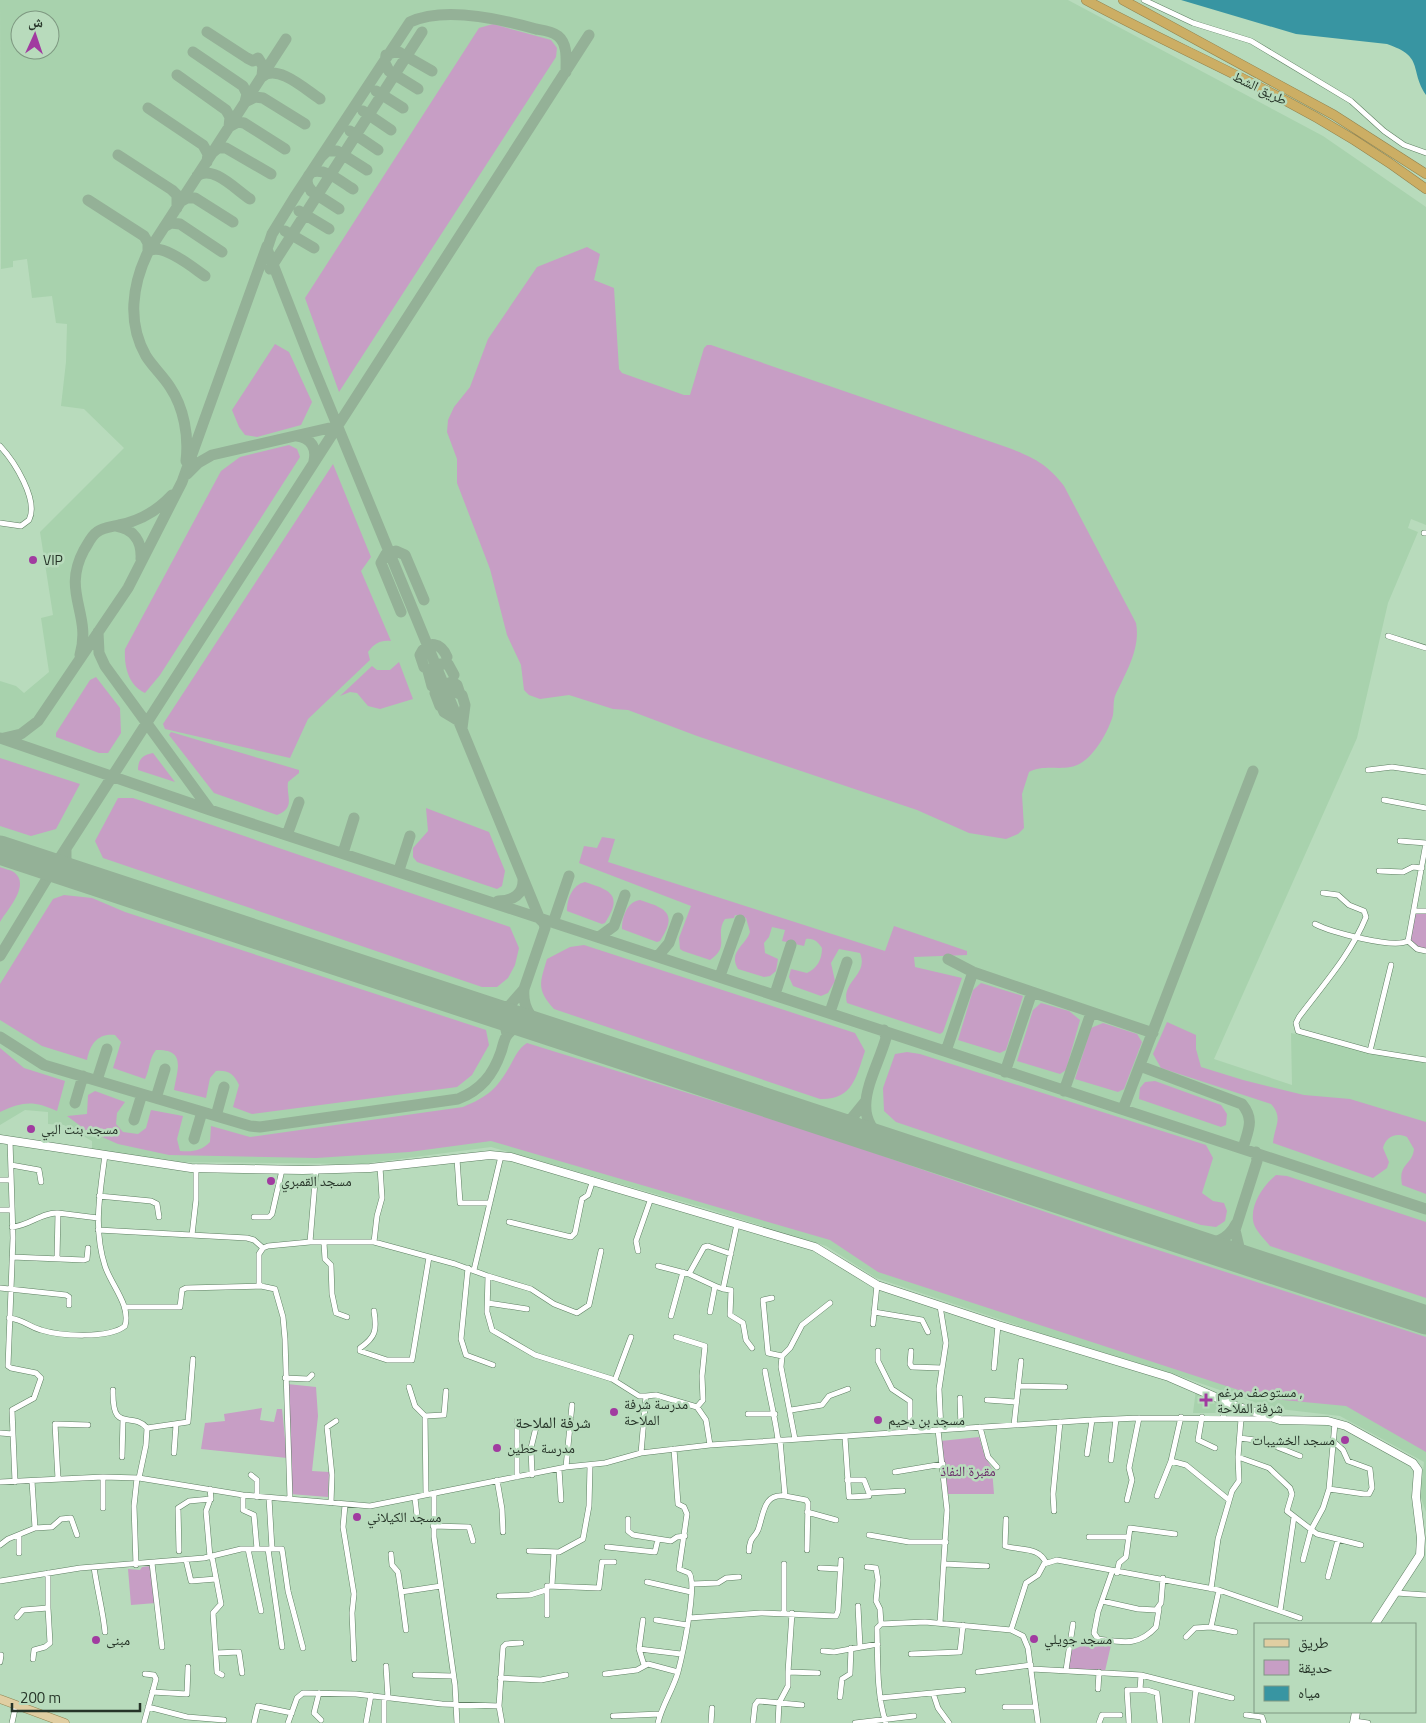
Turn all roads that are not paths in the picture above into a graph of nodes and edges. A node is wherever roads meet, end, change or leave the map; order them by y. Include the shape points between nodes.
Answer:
1 (1086, 0) edge
2 (1123, 0) edge
3 (1144, 0) edge
4 (1191, 36) junction
5 (1177, 48) junction
6 (1426, 153) edge
7 (1426, 174) edge
8 (1426, 188) edge
9 (0, 446) edge
10 (0, 523) edge
11 (1388, 636) dead end
12 (1426, 648) edge
13 (1368, 770) dead end
14 (1426, 772) edge
15 (1384, 800) dead end
16 (1426, 808) edge
17 (1400, 841) dead end
18 (1426, 843) edge
19 (1422, 868) junction
20 (1379, 872) dead end
21 (1323, 892) dead end
22 (1415, 911) junction
23 (1426, 911) edge
24 (1315, 924) dead end
25 (1356, 937) junction
26 (1408, 941) junction
27 (1426, 951) edge
28 (1391, 964) dead end
29 (1370, 1051) junction
30 (1426, 1060) edge
31 (0, 1139) edge
32 (10, 1140) junction
33 (105, 1155) junction
34 (501, 1156) junction
35 (457, 1159) junction
36 (11, 1165) junction
37 (380, 1167) junction
38 (196, 1168) junction
39 (282, 1170) junction
40 (316, 1170) junction
41 (0, 1180) edge
42 (11, 1180) junction
43 (593, 1180) junction
44 (41, 1182) dead end
45 (99, 1196) junction
46 (651, 1198) junction
47 (490, 1203) junction
48 (0, 1210) edge
49 (11, 1210) junction
50 (58, 1213) junction
51 (159, 1217) dead end
52 (254, 1217) dead end
53 (98, 1218) junction
54 (509, 1222) dead end
55 (737, 1224) junction
56 (12, 1227) junction
57 (98, 1230) junction
58 (192, 1235) junction
59 (310, 1242) junction
60 (374, 1242) junction
61 (324, 1243) junction
62 (88, 1248) dead end
63 (262, 1248) junction
64 (601, 1251) dead end
65 (638, 1251) dead end
66 (732, 1254) junction
67 (12, 1257) junction
68 (429, 1257) junction
69 (57, 1259) junction
70 (658, 1266) dead end
71 (468, 1268) junction
72 (474, 1270) junction
73 (683, 1272) junction
74 (689, 1274) junction
75 (488, 1276) junction
76 (877, 1285) junction
77 (261, 1286) junction
78 (715, 1286) junction
79 (0, 1288) edge
80 (12, 1289) junction
81 (724, 1289) junction
82 (772, 1298) dead end
83 (488, 1303) junction
84 (830, 1303) dead end
85 (69, 1305) dead end
86 (940, 1306) junction
87 (124, 1307) junction
88 (527, 1309) dead end
89 (374, 1311) dead end
90 (710, 1312) dead end
91 (874, 1312) junction
92 (347, 1316) dead end
93 (671, 1316) dead end
94 (9, 1318) junction
95 (873, 1324) dead end
96 (998, 1325) junction
97 (928, 1332) dead end
98 (632, 1337) dead end
99 (676, 1337) dead end
100 (752, 1348) dead end
101 (911, 1351) dead end
102 (878, 1352) dead end
103 (782, 1356) junction
104 (193, 1359) dead end
105 (1021, 1361) dead end
106 (8, 1364) junction
107 (493, 1365) dead end
108 (0, 1366) edge
109 (942, 1368) junction
110 (994, 1368) dead end
111 (764, 1371) dead end
112 (312, 1375) dead end
113 (285, 1378) junction
114 (615, 1380) junction
115 (1018, 1386) junction
116 (410, 1387) dead end
117 (1065, 1387) dead end
118 (848, 1389) dead end
119 (113, 1390) dead end
120 (446, 1391) dead end
121 (646, 1396) junction
122 (960, 1398) dead end
123 (987, 1400) dead end
124 (1225, 1400) junction
125 (1016, 1402) junction
126 (572, 1405) dead end
127 (697, 1407) junction
128 (791, 1410) junction
129 (748, 1414) dead end
130 (775, 1414) junction
131 (425, 1416) junction
132 (1202, 1417) junction
133 (1140, 1418) junction
134 (1181, 1418) junction
135 (1223, 1418) junction
136 (1241, 1418) junction
137 (123, 1419) junction
138 (1116, 1419) junction
139 (336, 1420) dead end
140 (1092, 1420) junction
141 (1280, 1420) junction
142 (517, 1421) dead end
143 (537, 1422) dead end
144 (1060, 1422) junction
145 (1334, 1423) junction
146 (88, 1424) dead end
147 (176, 1425) junction
148 (1014, 1425) junction
149 (980, 1427) junction
150 (147, 1428) junction
151 (961, 1428) junction
152 (940, 1430) junction
153 (910, 1431) junction
154 (0, 1434) edge
155 (13, 1434) junction
156 (845, 1437) junction
157 (1240, 1438) junction
158 (795, 1439) junction
159 (779, 1440) junction
160 (1334, 1442) junction
161 (710, 1445) junction
162 (1215, 1448) dead end
163 (674, 1449) junction
164 (174, 1453) dead end
165 (641, 1454) junction
166 (1087, 1454) dead end
167 (1300, 1456) dead end
168 (122, 1457) dead end
169 (1238, 1457) junction
170 (1111, 1460) dead end
171 (1171, 1461) junction
172 (942, 1464) junction
173 (590, 1466) junction
174 (997, 1466) dead end
175 (566, 1467) junction
176 (559, 1469) junction
177 (895, 1472) dead end
178 (532, 1474) junction
179 (251, 1475) dead end
180 (103, 1477) junction
181 (517, 1477) junction
182 (138, 1478) junction
183 (58, 1479) junction
184 (497, 1480) junction
185 (847, 1480) junction
186 (32, 1481) junction
187 (0, 1482) edge
188 (16, 1482) junction
189 (210, 1489) junction
190 (1329, 1489) junction
191 (903, 1491) dead end
192 (434, 1493) junction
193 (869, 1493) junction
194 (243, 1495) junction
195 (426, 1495) junction
196 (257, 1496) junction
197 (785, 1496) junction
198 (1157, 1496) dead end
199 (269, 1498) junction
200 (415, 1498) junction
201 (290, 1499) junction
202 (210, 1500) junction
203 (561, 1500) dead end
204 (1127, 1500) dead end
205 (1229, 1500) junction
206 (331, 1503) junction
207 (345, 1506) junction
208 (102, 1508) dead end
209 (807, 1512) junction
210 (1054, 1512) dead end
211 (417, 1516) dead end
212 (1294, 1517) junction
213 (1006, 1519) dead end
214 (628, 1520) dead end
215 (836, 1520) dead end
216 (1423, 1524) edge
217 (434, 1526) junction
218 (35, 1528) junction
219 (1311, 1530) junction
220 (503, 1532) dead end
221 (1175, 1534) dead end
222 (19, 1535) junction
223 (869, 1535) dead end
224 (77, 1536) dead end
225 (684, 1536) junction
226 (1089, 1537) dead end
227 (1128, 1537) junction
228 (658, 1539) junction
229 (1338, 1540) junction
230 (473, 1541) dead end
231 (946, 1542) junction
232 (0, 1545) edge
233 (1361, 1545) dead end
234 (606, 1547) dead end
235 (257, 1548) junction
236 (248, 1549) junction
237 (270, 1549) junction
238 (807, 1550) dead end
239 (1424, 1550) edge
240 (179, 1551) dead end
241 (528, 1551) dead end
242 (749, 1551) dead end
243 (554, 1552) junction
244 (19, 1553) dead end
245 (391, 1554) dead end
246 (211, 1557) junction
247 (186, 1560) junction
248 (841, 1560) dead end
249 (1303, 1560) dead end
250 (614, 1562) dead end
251 (152, 1563) junction
252 (1046, 1563) junction
253 (784, 1564) dead end
254 (944, 1564) junction
255 (136, 1565) junction
256 (987, 1566) dead end
257 (94, 1567) junction
258 (867, 1567) dead end
259 (820, 1568) dead end
260 (840, 1569) junction
261 (1115, 1572) junction
262 (48, 1573) junction
263 (739, 1577) dead end
264 (1328, 1577) dead end
265 (1163, 1578) junction
266 (216, 1579) junction
267 (0, 1581) edge
268 (648, 1582) dead end
269 (692, 1584) junction
270 (552, 1585) junction
271 (441, 1586) junction
272 (1211, 1589) junction
273 (546, 1590) junction
274 (1219, 1590) junction
275 (401, 1592) junction
276 (691, 1592) junction
277 (1396, 1593) junction
278 (1426, 1595) edge
279 (499, 1596) dead end
280 (1102, 1601) junction
281 (858, 1606) dead end
282 (48, 1608) junction
283 (1158, 1609) junction
284 (260, 1611) dead end
285 (1280, 1611) junction
286 (784, 1613) junction
287 (792, 1614) junction
288 (547, 1615) dead end
289 (16, 1617) dead end
290 (688, 1618) junction
291 (1300, 1618) dead end
292 (642, 1620) dead end
293 (656, 1620) dead end
294 (940, 1623) junction
295 (1376, 1623) edge
296 (881, 1624) junction
297 (1073, 1624) dead end
298 (686, 1625) junction
299 (963, 1625) junction
300 (1210, 1627) junction
301 (406, 1630) dead end
302 (1011, 1630) junction
303 (105, 1632) dead end
304 (1235, 1632) dead end
305 (1186, 1637) dead end
306 (521, 1643) dead end
307 (878, 1644) junction
308 (162, 1646) dead end
309 (282, 1647) dead end
310 (860, 1647) junction
311 (303, 1648) dead end
312 (851, 1648) junction
313 (639, 1650) junction
314 (823, 1651) dead end
315 (216, 1653) junction
316 (681, 1654) junction
317 (911, 1654) dead end
318 (1, 1655) edge
319 (354, 1659) dead end
320 (33, 1660) dead end
321 (0, 1662) edge
322 (644, 1665) junction
323 (386, 1666) dead end
324 (188, 1667) dead end
325 (1032, 1667) junction
326 (1066, 1670) junction
327 (242, 1672) dead end
328 (678, 1672) junction
329 (788, 1672) junction
330 (978, 1672) dead end
331 (1099, 1672) junction
332 (818, 1673) dead end
333 (145, 1674) dead end
334 (605, 1674) dead end
335 (222, 1675) dead end
336 (415, 1675) dead end
337 (566, 1675) dead end
338 (1141, 1675) junction
339 (452, 1676) junction
340 (500, 1678) junction
341 (1098, 1689) dead end
342 (1196, 1689) junction
343 (963, 1690) dead end
344 (1140, 1690) junction
345 (152, 1692) junction
346 (318, 1693) junction
347 (933, 1693) junction
348 (371, 1696) junction
349 (840, 1697) dead end
350 (386, 1698) junction
351 (880, 1698) junction
352 (1232, 1698) dead end
353 (0, 1700) edge
354 (779, 1703) junction
355 (0, 1704) edge
356 (802, 1704) dead end
357 (455, 1705) junction
358 (499, 1706) junction
359 (148, 1707) junction
360 (1005, 1707) dead end
361 (1036, 1707) junction
362 (712, 1708) dead end
363 (15, 1710) junction
364 (292, 1713) junction
365 (660, 1714) junction
366 (1120, 1715) dead end
367 (1246, 1715) dead end
368 (613, 1716) dead end
369 (914, 1716) dead end
370 (224, 1720) dead end
371 (321, 1720) dead end
372 (886, 1721) edge
373 (869, 1722) edge
374 (1354, 1722) edge
375 (12, 1723) edge
376 (50, 1723) edge
377 (65, 1723) edge
378 (144, 1723) edge
379 (254, 1723) edge
380 (288, 1723) edge
381 (366, 1723) edge
382 (384, 1723) edge
383 (457, 1723) edge
384 (502, 1723) edge
385 (658, 1723) edge
386 (710, 1723) edge
387 (753, 1723) edge
388 (778, 1723) edge
389 (855, 1723) edge
390 (949, 1723) edge
391 (1038, 1723) edge
392 (1099, 1723) edge
393 (1129, 1723) edge
394 (1160, 1723) edge
395 (1192, 1723) edge
396 (1264, 1723) edge
397 (1368, 1723) edge

1 - 5 highway, طريق الشط
2 - 4 highway, طريق الشط
3 - 6 street via 1193,23 1250,41 1351,101 1404,145
4 - 5 highway via 1190,47
4 - 7 highway, طريق الشط via 1334,115
5 - 8 highway, طريق الشط via 1305,111
9 - 10 street via 23,480 32,511 29,520 21,526
11 - 12 street
13 - 14 street via 1392,767
15 - 16 street
17 - 18 street
18 - 19 street
19 - 20 street
19 - 22 street
21 - 25 street via 1338,895 1349,905 1365,912
22 - 23 street
22 - 26 street
24 - 25 street
25 - 26 street via 1400,944
25 - 29 street via 1299,1017 1296,1028 1301,1034
26 - 27 street via 1417,949
28 - 29 street
29 - 30 street
31 - 32 main road
32 - 33 main road
32 - 36 street
33 - 38 main road
33 - 45 street
34 - 35 main road
34 - 43 main road
34 - 47 street
35 - 37 main road
35 - 47 street via 460,1203
36 - 42 street
36 - 44 street via 39,1170
37 - 40 main road
37 - 60 street via 382,1198
38 - 39 main road
38 - 58 street
39 - 40 main road
39 - 52 street via 272,1214
40 - 59 street
41 - 42 street
42 - 49 street
43 - 46 main road
43 - 54 street via 588,1195 582,1199 575,1233 571,1237
45 - 51 street via 151,1200 157,1204
45 - 53 street
46 - 55 main road
46 - 65 street via 636,1241
47 - 72 street
48 - 49 street
49 - 56 street
50 - 53 street
50 - 56 street via 48,1213 22,1226
50 - 69 street
53 - 57 street
55 - 66 street
55 - 76 main road via 821,1250
56 - 67 street
57 - 58 street
57 - 87 street via 105,1266
58 - 63 street via 247,1238
59 - 61 street
59 - 63 street
60 - 61 street
60 - 68 street
61 - 92 street via 325,1259 331,1265 336,1314
62 - 69 street via 86,1260
63 - 77 street via 258,1276
64 - 75 street via 589,1305 577,1313 530,1289
66 - 74 street via 704,1247
66 - 81 street
67 - 69 street
67 - 80 street
68 - 71 street
68 - 89 street via 412,1360 387,1360 360,1351 376,1332
70 - 73 street
71 - 72 street
71 - 107 street via 461,1341 466,1355
72 - 75 street
73 - 74 street
73 - 93 street
74 - 78 street
75 - 83 street
76 - 86 main road
76 - 91 street
77 - 87 street via 186,1288 182,1290 180,1307
77 - 113 street via 272,1287 276,1291 285,1339
78 - 81 street
78 - 90 street
79 - 80 street
80 - 85 street via 66,1295
80 - 94 street
81 - 100 street via 731,1290 730,1315 742,1323 746,1340
82 - 103 street via 763,1300 768,1353
83 - 88 street
83 - 114 street via 490,1329 513,1343 538,1357
84 - 103 street via 802,1326
86 - 96 main road
86 - 109 street via 946,1343
87 - 94 street via 125,1326 113,1334 47,1332 32,1327 23,1319
91 - 95 street
91 - 97 street via 922,1320
94 - 106 street
96 - 110 street
96 - 124 main road via 1169,1377
98 - 114 street
99 - 127 street via 705,1346 703,1400
101 - 109 street via 912,1367
102 - 153 street via 878,1361 892,1389 910,1401
103 - 128 street via 781,1367
104 - 147 street via 188,1420 185,1424
105 - 115 street
106 - 108 street
106 - 155 street via 9,1368 36,1373 41,1378 34,1398 12,1410
109 - 152 street
111 - 130 street
112 - 113 street via 308,1379
113 - 201 street
114 - 121 street via 639,1396
115 - 117 street
115 - 125 street
116 - 131 street via 415,1406
118 - 128 street via 829,1396 822,1405
119 - 137 street via 113,1409
120 - 131 street via 444,1415
121 - 127 street via 656,1395
121 - 165 street
122 - 151 street
123 - 125 street
124 - 135 street
124 - 141 main road
125 - 148 street
126 - 175 street
127 - 161 street via 706,1420
128 - 158 street
129 - 130 street
130 - 159 street
131 - 195 street
132 - 134 street
132 - 135 street
132 - 162 street via 1198,1440
133 - 134 street
133 - 138 street
133 - 204 street via 1129,1468 1132,1479
134 - 171 street
135 - 136 street
136 - 141 street
136 - 157 street
137 - 150 street via 144,1424
137 - 168 street
138 - 140 street
138 - 170 street
139 - 206 street via 327,1426
140 - 144 street
140 - 166 street
141 - 145 main road
142 - 181 street
143 - 178 street
144 - 148 street
144 - 210 street
145 - 160 street
145 - 216 main road via 1356,1430 1416,1466 1416,1498
146 - 183 street via 55,1424
147 - 150 street
147 - 164 street
148 - 149 street
149 - 151 street
149 - 174 street via 988,1457
150 - 182 street
151 - 152 street
152 - 153 street
152 - 172 street
153 - 156 street
154 - 155 street
155 - 188 street
156 - 158 street
156 - 185 street
157 - 167 street via 1262,1441
157 - 169 street
158 - 159 street
159 - 161 street
159 - 197 street
160 - 190 street
160 - 190 street via 1348,1461 1370,1469 1372,1488 1369,1494
161 - 163 street
163 - 165 street
163 - 225 street via 678,1503 687,1511
165 - 173 street
169 - 205 street via 1239,1482 1233,1487
169 - 212 street via 1269,1468 1290,1488 1292,1494 1287,1510
171 - 198 street
171 - 205 street via 1186,1465
172 - 177 street
172 - 231 street via 946,1490
173 - 175 street
173 - 243 street via 589,1506 583,1539 567,1549
175 - 176 street
176 - 178 street
176 - 203 street
178 - 181 street
179 - 196 street via 257,1480
180 - 182 street
180 - 183 street
180 - 208 street
181 - 184 street
182 - 189 street
182 - 255 street via 134,1513
183 - 186 street
184 - 192 street
184 - 220 street
185 - 193 street via 864,1480
185 - 193 street via 851,1498 868,1496
186 - 188 street
186 - 218 street
187 - 188 street
189 - 194 street
189 - 202 street
190 - 219 street
191 - 193 street
192 - 195 street
192 - 217 street
194 - 196 street
194 - 235 street via 243,1510 254,1515
195 - 200 street
196 - 199 street
197 - 209 street via 806,1500
197 - 242 street via 776,1496 767,1502 758,1531 750,1538
199 - 201 street
199 - 237 street
200 - 207 street via 378,1506
200 - 211 street
201 - 206 street
202 - 240 street via 189,1501 178,1508
202 - 246 street via 206,1511
205 - 272 street via 1218,1539
206 - 207 street
207 - 319 street via 343,1527 354,1594
209 - 215 street
209 - 238 street
212 - 219 street
212 - 285 street
213 - 252 street via 1005,1546 1037,1551
214 - 228 street via 631,1534
216 - 239 main road
217 - 230 street via 469,1527
217 - 271 street
218 - 222 street
218 - 224 street via 52,1527 61,1519 71,1518
219 - 229 street
219 - 249 street
221 - 227 street via 1132,1528
222 - 232 street
222 - 244 street
223 - 231 street via 906,1542
225 - 228 street via 671,1541
225 - 269 street via 679,1569 691,1574
226 - 227 street
227 - 261 street via 1126,1557
228 - 234 street via 655,1552
229 - 233 street
229 - 264 street
231 - 254 street
235 - 236 street
235 - 237 street
236 - 246 street
236 - 284 street
237 - 309 street
237 - 311 street via 283,1550 288,1591
239 - 277 main road
241 - 243 street
243 - 270 street
245 - 275 street
246 - 247 street
246 - 266 street
247 - 251 street
247 - 266 street via 191,1581
248 - 260 street
250 - 270 street via 602,1562 599,1588
251 - 255 street
251 - 308 street
252 - 261 street via 1063,1561
252 - 302 street via 1038,1575 1026,1582
253 - 286 street
254 - 256 street
254 - 294 street
255 - 257 street
257 - 262 street
257 - 303 street
258 - 296 street via 877,1569 876,1601
259 - 260 street
260 - 287 street via 836,1616
261 - 265 street
261 - 280 street
262 - 267 street
262 - 282 street
263 - 269 street via 726,1578 718,1583
265 - 272 street
265 - 283 street
266 - 315 street via 221,1604 213,1613
268 - 276 street
269 - 276 street
270 - 273 street
271 - 275 street
271 - 339 street
272 - 274 street
273 - 279 street via 530,1595
273 - 288 street
274 - 285 street
274 - 300 street
275 - 301 street
276 - 290 street
277 - 278 street
277 - 295 main road
280 - 283 street via 1138,1609
280 - 283 street via 1094,1633 1098,1639 1140,1640 1156,1627
281 - 310 street
282 - 289 street via 23,1610
282 - 320 street via 50,1644 34,1650
285 - 291 street
286 - 287 street
286 - 290 street
287 - 329 street
290 - 298 street
292 - 313 street
293 - 298 street
294 - 296 street
294 - 299 street
296 - 307 street via 877,1628
297 - 326 street
298 - 316 street
299 - 302 street
299 - 317 street via 960,1652
300 - 304 street
300 - 305 street via 1195,1628
302 - 325 street via 1026,1639
306 - 340 street via 504,1645
307 - 310 street
307 - 351 street
310 - 312 street
312 - 314 street
312 - 349 street via 850,1674 842,1679
313 - 316 street
313 - 322 street
315 - 327 street via 239,1652
315 - 335 street via 217,1672
316 - 328 street
318 - 321 street
322 - 328 street via 652,1664
322 - 334 street via 635,1670
323 - 350 street
324 - 345 street via 187,1694
325 - 326 street
325 - 330 street
325 - 361 street
326 - 331 street
328 - 365 street
329 - 332 street
329 - 354 street via 788,1686
331 - 338 street
331 - 341 street
333 - 345 street via 155,1676
336 - 339 street
337 - 340 street via 541,1680
338 - 342 street
338 - 344 street
339 - 357 street
340 - 358 street
342 - 352 street
342 - 395 street
343 - 347 street
344 - 393 street via 1127,1690
344 - 394 street via 1157,1693
345 - 359 street
346 - 348 street
346 - 364 street via 300,1695
346 - 371 street via 314,1713
347 - 351 street
347 - 390 street via 938,1708
348 - 350 street
348 - 381 street
350 - 357 street
350 - 382 street
351 - 372 street
353 - 377 main road
354 - 356 street
354 - 387 street via 758,1701
354 - 388 street
355 - 363 main road
357 - 358 street
357 - 383 street
358 - 384 street
359 - 370 street via 187,1717
359 - 378 street
360 - 361 street
361 - 391 street
362 - 386 street
363 - 375 street
363 - 376 main road
364 - 379 street via 258,1706
364 - 380 street
365 - 368 street
365 - 385 street
366 - 392 street via 1102,1715
367 - 396 street via 1262,1717
369 - 372 street
372 - 373 street
373 - 389 street
374 - 397 street

